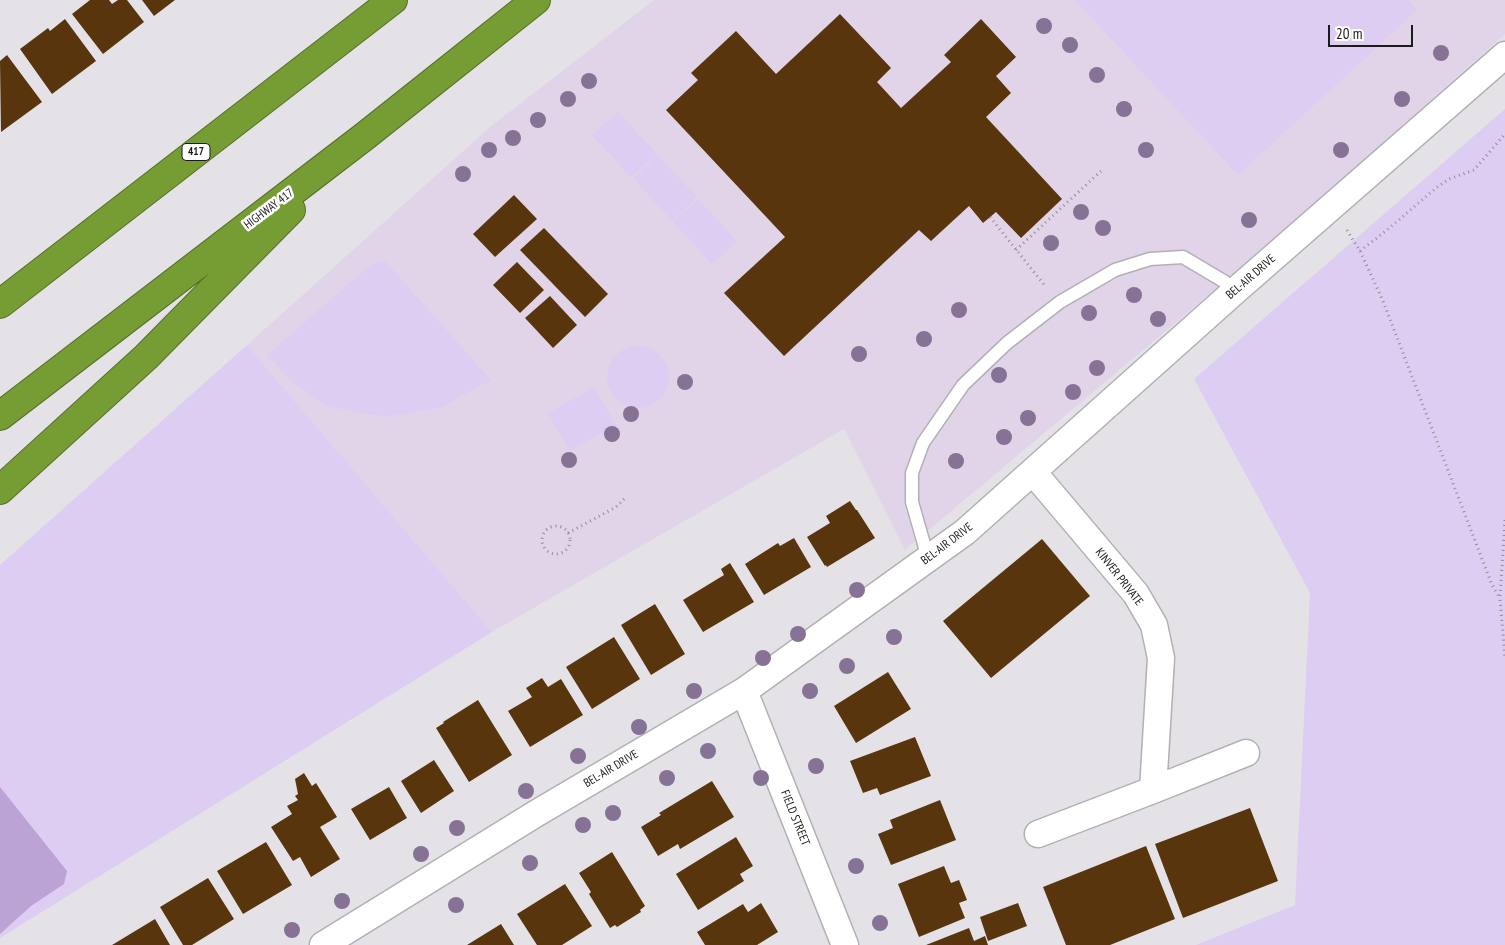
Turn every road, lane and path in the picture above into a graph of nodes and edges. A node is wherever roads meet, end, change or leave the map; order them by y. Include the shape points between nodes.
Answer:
1 (393, 0) edge
2 (536, 0) edge
3 (1505, 55) edge
4 (1505, 134) edge
5 (365, 136) junction
6 (1101, 171) dead end
7 (990, 217) dead end
8 (1345, 227) dead end
9 (1016, 250) junction
10 (1360, 251) junction
11 (1234, 291) junction
12 (1060, 302) junction
13 (0, 304) edge
14 (0, 416) edge
15 (1032, 472) junction
16 (0, 490) edge
17 (625, 498) dead end
18 (1505, 520) edge
19 (568, 533) junction
20 (928, 558) junction
21 (1500, 598) junction
22 (1505, 658) edge
23 (744, 691) junction
24 (1246, 753) dead end
25 (1153, 790) junction
26 (1038, 834) dead end
27 (322, 945) edge
28 (845, 945) edge

1 - 13 highway, 417
2 - 5 highway, HIGHWAY 417
3 - 11 street, BEL-AIR DRIVE
4 - 10 path via 1474,170 1449,179 1436,188
5 - 14 highway, HIGHWAY 417
5 - 16 highway via 146,357
6 - 9 path
7 - 9 path
8 - 10 path
9 - 12 path
10 - 21 path via 1492,585
11 - 12 lane via 1221,279 1183,257 1150,259 1115,270
11 - 15 street, BEL-AIR DRIVE
12 - 20 lane via 1007,343 964,385 923,443 912,473 912,502
15 - 20 street, BEL-AIR DRIVE via 965,532
15 - 25 street, KINVER PRIVATE via 1136,594 1154,625 1161,658
17 - 19 path via 616,507
18 - 21 path
19 - 19 path via 556,526 549,528 542,540 544,547 556,554 563,552 570,540
20 - 23 street, BEL-AIR DRIVE
21 - 22 path
23 - 27 street, BEL-AIR DRIVE
23 - 28 street, FIELD STREET
24 - 25 street
25 - 26 street

